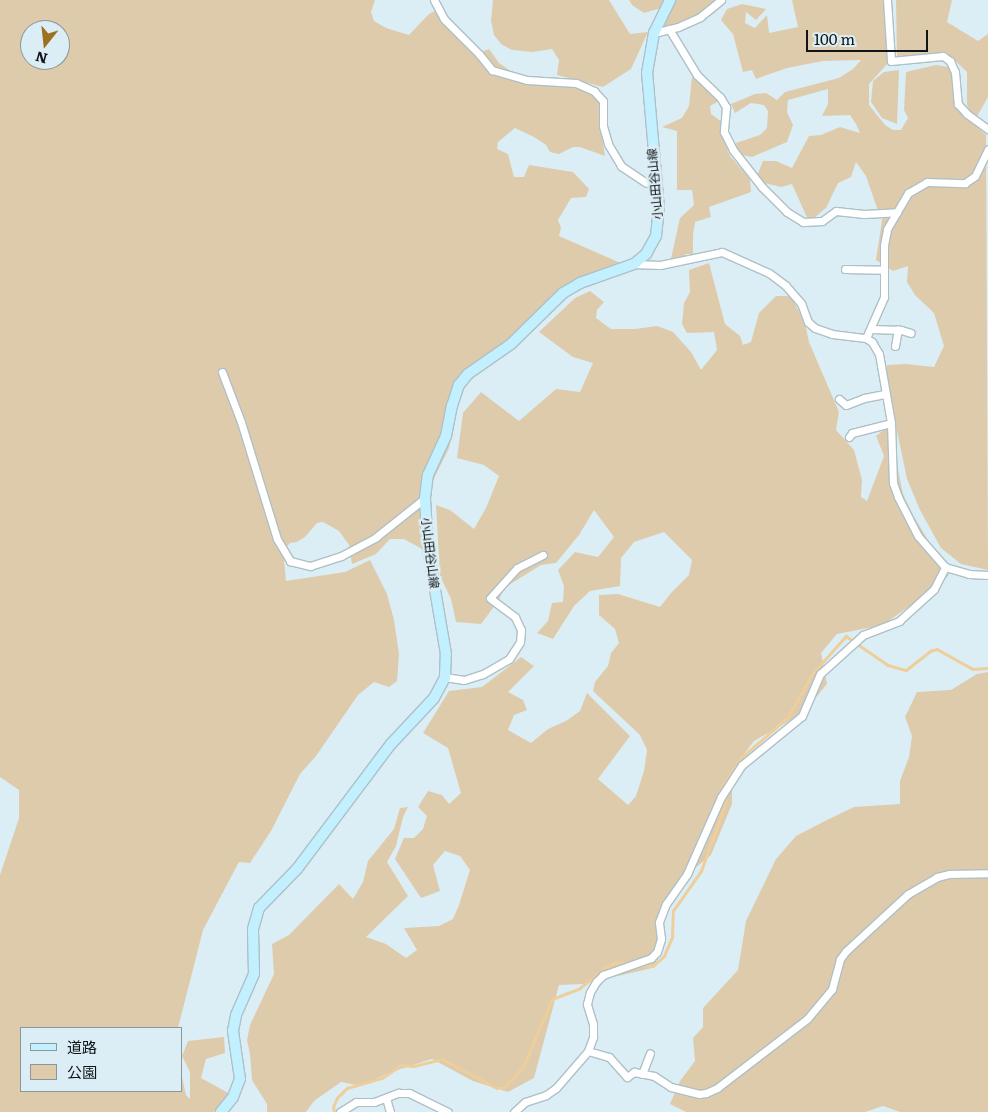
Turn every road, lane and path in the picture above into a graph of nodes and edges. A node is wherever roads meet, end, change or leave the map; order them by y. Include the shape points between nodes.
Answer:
1 (434, 0) edge
2 (670, 0) edge
3 (722, 0) edge
4 (887, 0) edge
5 (669, 29) junction
6 (654, 33) junction
7 (988, 130) edge
8 (988, 149) edge
9 (656, 186) junction
10 (897, 212) junction
11 (634, 264) junction
12 (845, 269) dead end
13 (884, 270) junction
14 (872, 329) junction
15 (898, 329) junction
16 (912, 333) dead end
17 (866, 338) junction
18 (895, 346) dead end
19 (222, 372) dead end
20 (885, 394) junction
21 (839, 399) dead end
22 (891, 423) junction
23 (849, 437) dead end
24 (425, 498) junction
25 (543, 555) dead end
26 (945, 567) junction
27 (988, 575) edge
28 (445, 677) junction
29 (988, 873) edge
30 (588, 1051) junction
31 (650, 1053) dead end
32 (642, 1074) junction
33 (386, 1098) junction
34 (221, 1112) edge
35 (340, 1112) edge
36 (390, 1112) edge
37 (448, 1112) edge
38 (514, 1112) edge

1 - 9 street via 444,19 492,70 527,80 576,83 594,91 603,101 603,126 608,144 621,166
2 - 6 main road, 小山田谷山線
3 - 5 street via 700,17
4 - 7 street via 891,61 943,56 950,61 955,72 958,104
5 - 6 street
5 - 10 street via 698,75 726,107 724,132 732,150 787,212 803,222 822,221 836,212
6 - 9 main road, 小山田谷山線 via 647,73
8 - 10 street via 975,176 965,182 918,185 908,193
9 - 11 main road, 小山田谷山線 via 660,219 656,236 646,254
10 - 13 street via 887,229
11 - 17 street via 660,265 722,252 769,273 786,286 801,303 808,322 815,328 832,334
11 - 24 main road, 小山田谷山線 via 580,283 563,293 511,344 464,379 452,406 446,436 428,475
12 - 13 street
13 - 14 street via 884,297
14 - 15 street
14 - 17 street
15 - 16 street
15 - 18 street
17 - 20 street via 879,354
19 - 24 street via 277,539 290,561 310,566 340,556 376,537
20 - 21 street via 846,405
20 - 22 street
22 - 23 street via 852,433
22 - 26 street via 893,483 898,497 918,536
24 - 28 main road, 小山田谷山線 via 426,532 446,654
25 - 28 street via 517,568 490,598 515,617 521,630 520,642 509,659 483,674 464,680
26 - 27 street
26 - 30 street via 934,589 899,621 863,635 820,674 802,716 742,765 721,797 687,874 666,904 659,922 661,939 657,952 651,958 603,975 590,992 587,1004 594,1037
28 - 34 main road, 小山田谷山線 via 434,698 391,744 297,869 259,908 253,929 254,974 233,1030 240,1079 234,1097
29 - 32 street via 937,877 908,894 846,951 840,959 832,989 808,1019 717,1088 699,1094 671,1087 654,1076
30 - 32 street via 609,1057 627,1077 634,1072
30 - 38 street via 556,1088 525,1102
31 - 32 street
33 - 35 street via 356,1102
33 - 36 street
33 - 37 street via 409,1093

